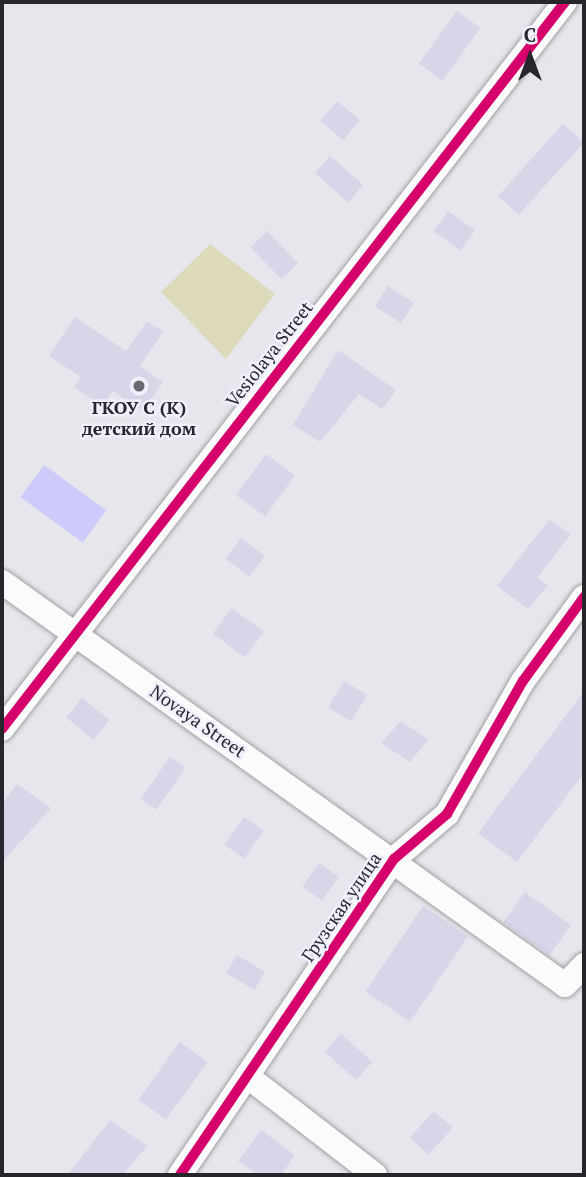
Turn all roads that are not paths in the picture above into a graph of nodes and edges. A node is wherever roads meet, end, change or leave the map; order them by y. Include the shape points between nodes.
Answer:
1 (565, 2) edge
2 (2, 582) edge
3 (584, 597) edge
4 (74, 634) junction
5 (2, 729) edge
6 (394, 859) junction
7 (584, 965) edge
8 (247, 1076) junction
9 (180, 1175) edge
10 (375, 1175) edge

1 - 4 street, Vesiolaya Street
2 - 4 street, Novaya Street
3 - 6 street, Грузская улица via 523,681 447,814
4 - 5 street, Vesiolaya Street
4 - 6 street, Novaya Street
6 - 7 street, Novaya Street via 565,985
6 - 8 street, Грузская улица
8 - 9 street, Грузская улица
8 - 10 street

